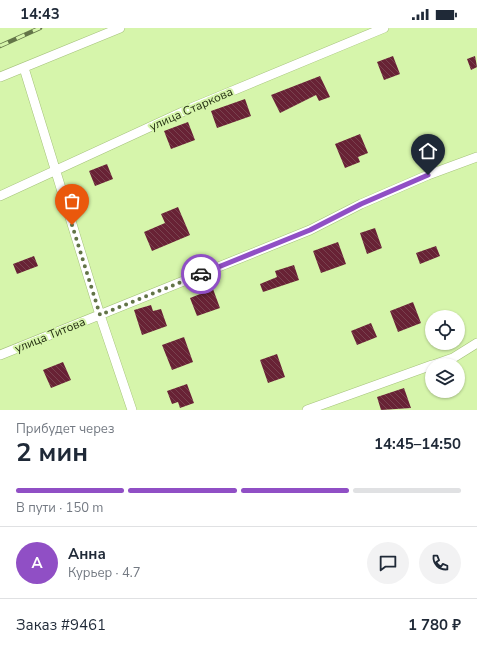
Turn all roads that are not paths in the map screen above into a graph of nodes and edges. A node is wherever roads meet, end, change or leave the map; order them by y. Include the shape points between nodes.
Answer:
1 (120, 28) edge
2 (384, 28) edge
3 (24, 68) junction
4 (0, 77) edge
5 (477, 157) edge
6 (56, 170) junction
7 (0, 196) edge
8 (100, 315) junction
9 (477, 343) edge
10 (0, 355) edge
11 (453, 358) edge
12 (425, 368) edge
13 (132, 410) edge
14 (307, 410) edge

1 - 3 street
2 - 6 street, улица Старкова via 191,108
3 - 4 street
3 - 6 street
5 - 8 street, улица Титова via 361,204 310,230
6 - 7 street, улица Старкова
6 - 8 street
8 - 10 street, улица Титова
8 - 13 street
9 - 11 street
12 - 14 street

